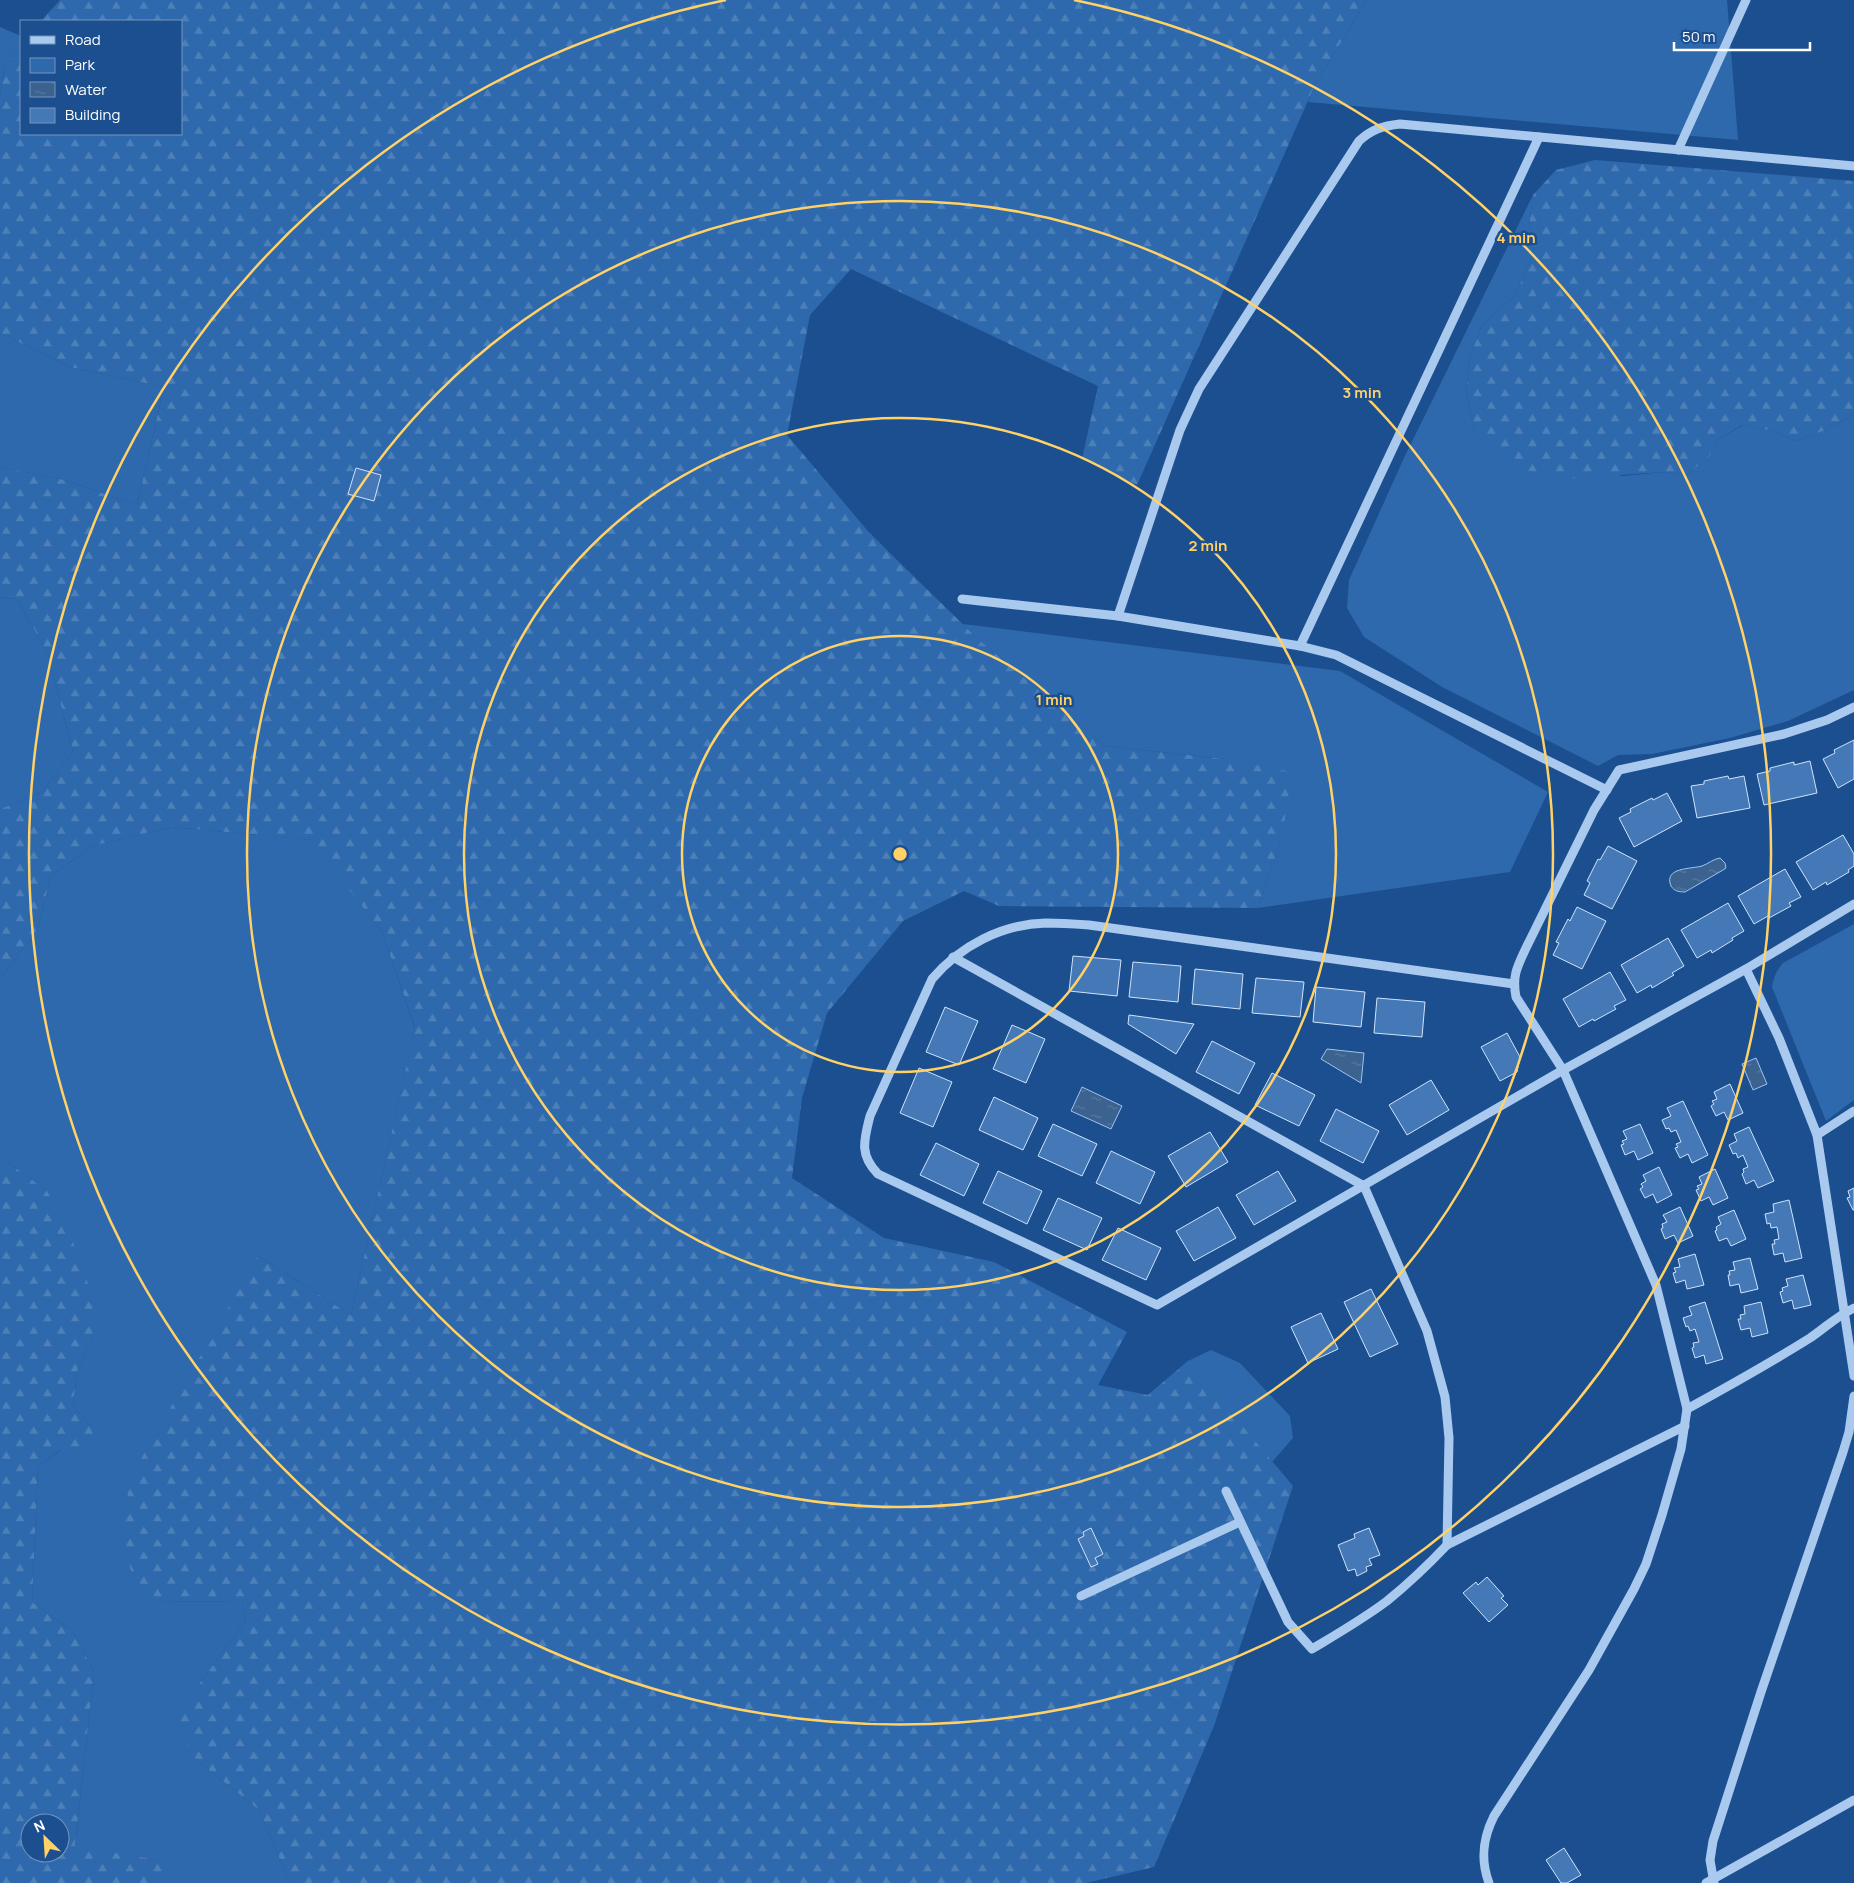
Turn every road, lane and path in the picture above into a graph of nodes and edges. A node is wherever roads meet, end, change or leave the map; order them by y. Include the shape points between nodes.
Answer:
1 (1746, 0) edge
2 (1539, 137) junction
3 (1678, 150) junction
4 (1854, 166) edge
5 (962, 599) dead end
6 (1118, 616) junction
7 (1300, 646) junction
8 (1854, 707) edge
9 (1607, 790) junction
10 (1854, 904) edge
11 (953, 957) junction
12 (1746, 969) junction
13 (1514, 984) junction
14 (1563, 1070) junction
15 (1854, 1111) edge
16 (1817, 1135) junction
17 (1364, 1186) junction
18 (1854, 1308) edge
19 (1844, 1312) junction
20 (1854, 1376) edge
21 (1854, 1396) edge
22 (1688, 1408) junction
23 (1685, 1426) junction
24 (1226, 1492) dead end
25 (1240, 1522) junction
26 (1447, 1545) junction
27 (1081, 1596) dead end
28 (1854, 1800) edge
29 (1711, 1882) edge
30 (1489, 1883) edge

1 - 3 street
2 - 3 street
2 - 6 street via 1400,124 1375,128 1359,141 1200,389 1180,430
2 - 7 street
3 - 4 street
5 - 6 street
6 - 7 street
7 - 9 street via 1336,655
8 - 9 street via 1828,720 1784,734 1619,770
9 - 13 street via 1526,948
10 - 12 street
11 - 13 street via 979,940 1008,929 1045,923 1089,925
11 - 17 street
11 - 17 street via 932,979 870,1116 865,1151 869,1165 878,1174 1158,1305
12 - 14 street
12 - 16 street via 1779,1038
13 - 14 street via 1516,997
14 - 17 street
14 - 22 street via 1656,1285
15 - 16 street
16 - 19 street
17 - 26 street via 1426,1331 1445,1396 1449,1438
18 - 19 street
19 - 20 street
19 - 22 street via 1777,1358
21 - 29 street via 1843,1452 1713,1841
22 - 23 street
23 - 26 street
23 - 30 street via 1662,1515 1634,1589 1590,1670 1486,1833 1483,1860
24 - 25 street
25 - 26 street via 1288,1622 1312,1649 1387,1601
25 - 27 street
28 - 29 street

